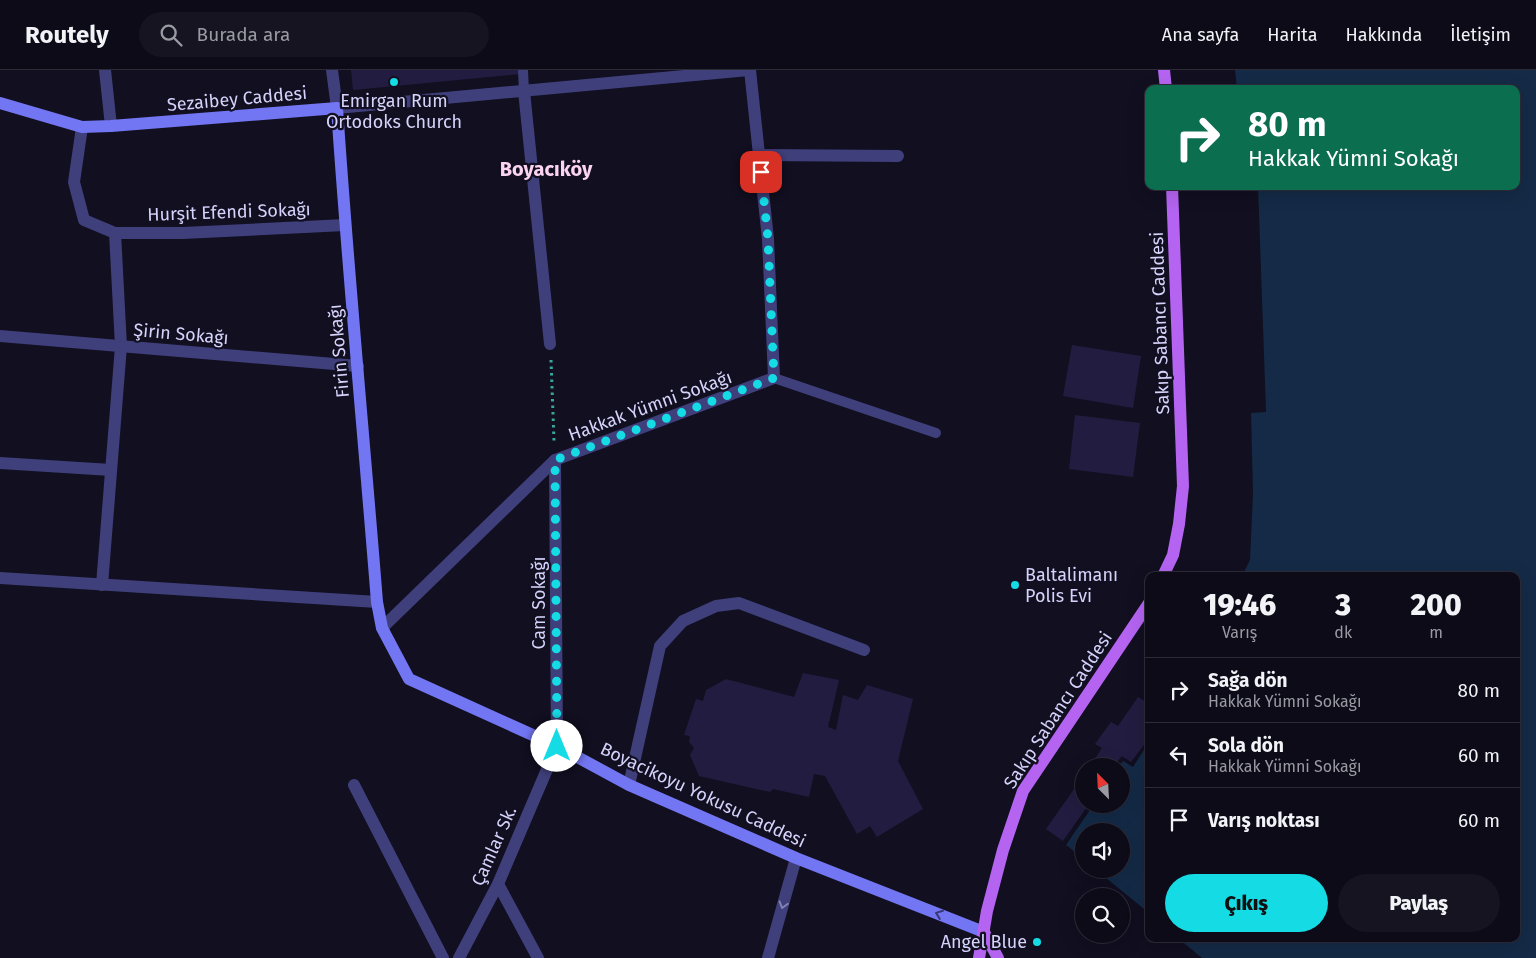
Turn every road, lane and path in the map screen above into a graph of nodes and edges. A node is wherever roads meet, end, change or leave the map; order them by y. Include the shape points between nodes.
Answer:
1 (105, 70) edge
2 (332, 70) edge
3 (523, 70) edge
4 (750, 70) edge
5 (1164, 70) edge
6 (1166, 85) edge
7 (524, 91) junction
8 (0, 103) edge
9 (337, 108) junction
10 (111, 126) junction
11 (82, 127) junction
12 (760, 155) junction
13 (898, 156) dead end
14 (1172, 190) edge
15 (345, 225) junction
16 (115, 233) junction
17 (0, 336) edge
18 (550, 344) joint
19 (121, 346) junction
20 (358, 366) junction
21 (774, 378) junction
22 (936, 433) dead end
23 (555, 460) junction
24 (0, 464) edge
25 (111, 470) junction
26 (1165, 572) edge
27 (0, 578) edge
28 (102, 585) junction
29 (377, 602) junction
30 (1145, 609) edge
31 (382, 628) junction
32 (864, 650) dead end
33 (557, 746) junction
34 (354, 784) dead end
35 (629, 785) junction
36 (796, 858) junction
37 (498, 884) junction
38 (984, 932) junction
39 (443, 958) edge
40 (459, 958) edge
41 (538, 958) edge
42 (768, 958) edge
43 (979, 958) edge
44 (998, 958) edge

1 - 10 street
2 - 9 street, Firin Sokağı
3 - 7 lane
4 - 7 street, Sezaibey Caddesi
4 - 12 street
5 - 6 main road
7 - 9 street, Sezaibey Caddesi
7 - 18 street
8 - 11 street, Sezaibey Caddesi
9 - 10 street, Sezaibey Caddesi
9 - 15 street, Firin Sokağı
10 - 11 street, Sezaibey Caddesi
11 - 16 street via 74,182 84,220
12 - 13 street
12 - 21 street via 768,239
14 - 26 main road, Sakıp Sabancı Caddesi via 1183,486 1180,524 1173,556
15 - 16 street, Hurşit Efendi Sokağı
15 - 20 street, Firin Sokağı
16 - 19 street
17 - 19 street, Şirin Sokağı
18 - 23 path
19 - 20 street, Şirin Sokağı
19 - 25 street
20 - 29 street, Firin Sokağı
21 - 22 lane
21 - 23 street, Hakkak Yümni Sokağı
23 - 31 street, Hakkak Yümni Sokağı
23 - 33 street, Cam Sokağı
24 - 25 street
25 - 28 street
27 - 28 street
28 - 29 street
29 - 31 street, Firin Sokağı
30 - 38 main road, Sakıp Sabancı Caddesi via 1023,791 1003,850
31 - 33 street, Boyacikoyu Yokusu Caddesi via 409,679
32 - 35 street via 739,602 716,606 683,620 660,646
33 - 35 street, Boyacikoyu Yokusu Caddesi
33 - 37 street, Çamlar Sk.
34 - 39 street
35 - 36 street, Boyacikoyu Yokusu Caddesi
38 -> 36 street, Boyacikoyu Yokusu Caddesi
36 -> 42 street
37 - 40 street, Çamlar Sk.
37 - 41 street
38 - 43 main road, Sakıp Sabancı Caddesi
38 - 44 main road

